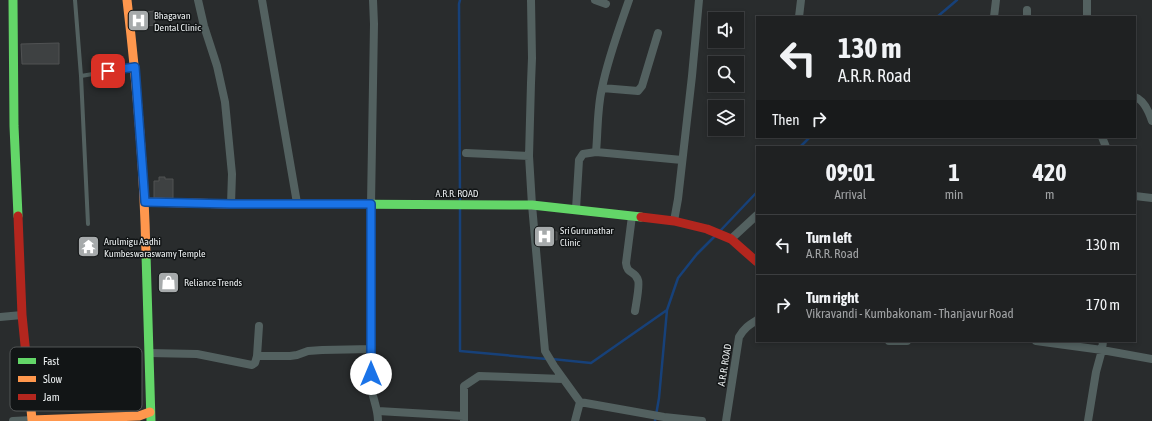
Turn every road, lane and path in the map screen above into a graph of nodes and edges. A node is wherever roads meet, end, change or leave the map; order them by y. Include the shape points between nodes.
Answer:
1 (13, 0) edge
2 (75, 0) edge
3 (127, 0) edge
4 (198, 0) edge
5 (262, 0) edge
6 (373, 0) edge
7 (531, 0) edge
8 (595, 0) edge
9 (629, 0) edge
10 (699, 0) edge
11 (801, 0) edge
12 (996, 0) edge
13 (1087, 0) edge
14 (606, 4) dead end
15 (799, 16) edge
16 (994, 16) edge
17 (1087, 16) edge
18 (658, 33) dead end
19 (135, 67) junction
20 (81, 76) junction
21 (602, 88) junction
22 (1136, 97) edge
23 (1152, 121) edge
24 (596, 152) junction
25 (466, 153) dead end
26 (529, 156) junction
27 (682, 160) junction
28 (1136, 196) edge
29 (1152, 198) edge
30 (145, 202) junction
31 (297, 203) junction
32 (231, 204) junction
33 (371, 204) junction
34 (532, 205) junction
35 (576, 210) junction
36 (632, 216) junction
37 (756, 216) edge
38 (674, 221) junction
39 (88, 224) dead end
40 (728, 238) junction
41 (756, 261) edge
42 (635, 311) dead end
43 (22, 315) junction
44 (0, 316) edge
45 (756, 321) edge
46 (259, 326) dead end
47 (1048, 342) edge
48 (1103, 342) edge
49 (25, 347) edge
50 (372, 349) junction
51 (1102, 350) junction
52 (149, 353) junction
53 (257, 356) junction
54 (1152, 359) edge
55 (563, 379) junction
56 (580, 402) junction
57 (378, 411) junction
58 (151, 417) edge
59 (464, 418) edge
60 (32, 420) edge
61 (13, 421) edge
62 (378, 421) edge
63 (575, 421) edge
64 (702, 421) edge
65 (726, 421) edge
66 (1088, 421) edge

1 - 43 street via 14,126
2 - 20 lane
3 - 19 street
4 - 32 street via 225,102 232,174
5 - 31 street
6 - 33 street
7 - 26 street
8 - 14 street
9 - 21 street
10 - 27 street
11 - 15 street
12 - 16 street
13 - 17 street
18 - 21 street via 638,92
19 - 20 lane
19 - 30 street
20 - 39 lane
21 - 24 street
22 - 23 street via 1144,104
24 - 27 street
24 - 35 street via 586,152 581,156
25 - 26 street
26 - 34 street
27 - 38 street
28 - 29 street
30 - 32 street, A.R.R. ROAD
30 - 52 street
31 - 32 street, A.R.R. ROAD
31 - 33 street, A.R.R. ROAD
33 - 34 street, A.R.R. ROAD
33 - 50 street
34 - 35 street, A.R.R. ROAD
34 - 55 street via 545,352
35 - 36 street, A.R.R. ROAD
36 - 38 street, A.R.R. ROAD
36 - 42 street via 626,268 638,279
37 - 40 street
38 - 40 street, A.R.R. ROAD via 707,229
40 - 41 street, A.R.R. ROAD
43 - 44 street
43 - 49 street
45 - 65 street, A.R.R. ROAD via 739,336
46 - 53 street
47 - 51 street
48 - 51 street
50 - 53 street via 308,351 290,356
50 - 57 street via 371,387
51 - 54 street
51 - 66 street
52 - 53 street via 197,354 248,365 255,363
52 - 58 street
55 - 56 street
55 - 59 street via 479,376 464,386
56 - 63 street
56 - 64 street
57 - 59 street
57 - 62 street
58 - 60 street
60 - 61 street

